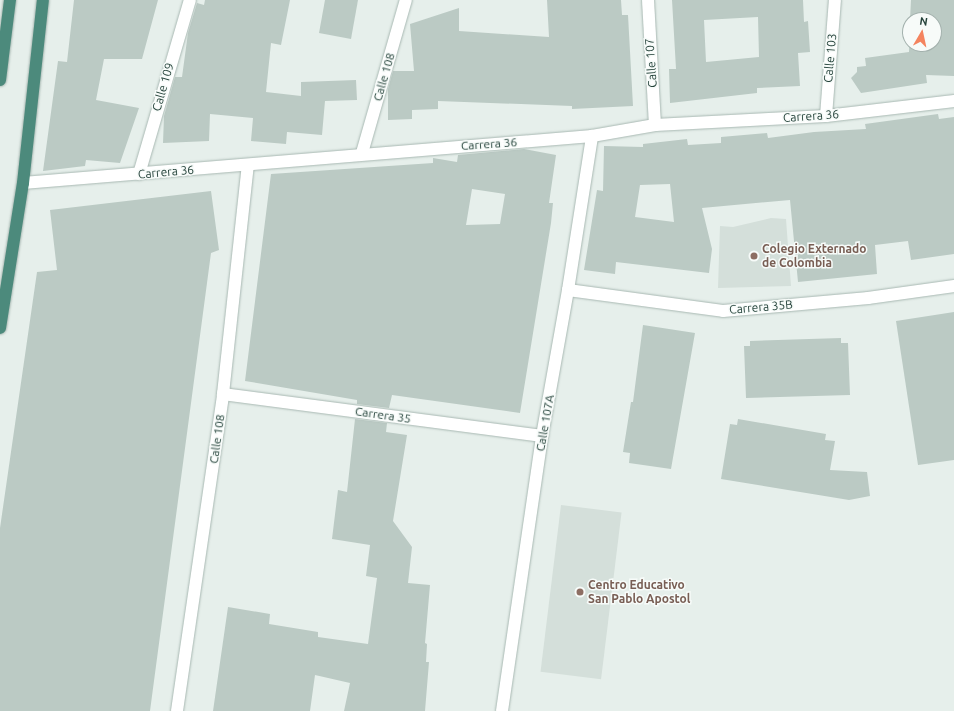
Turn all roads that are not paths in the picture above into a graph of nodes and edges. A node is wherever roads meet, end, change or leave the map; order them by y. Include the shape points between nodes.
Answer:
1 (10, 0) edge
2 (43, 0) edge
3 (190, 0) edge
4 (406, 0) edge
5 (648, 0) edge
6 (835, 0) edge
7 (0, 80) edge
8 (954, 101) edge
9 (826, 116) junction
10 (655, 125) junction
11 (592, 136) junction
12 (362, 153) junction
13 (248, 165) junction
14 (139, 174) junction
15 (23, 183) junction
16 (954, 286) edge
17 (568, 290) junction
18 (0, 328) edge
19 (223, 394) junction
20 (542, 436) junction
21 (177, 711) edge
22 (502, 711) edge

1 - 7 highway
2 - 15 highway
3 - 14 street, Calle 109 via 162,88
4 - 12 street, Calle 108
5 - 10 street, Calle 107
6 - 9 street, Calle 103
8 - 9 street, Carrera 36
9 - 10 street, Carrera 36
10 - 11 street, Carrera 36
11 - 12 street, Carrera 36
11 - 17 street, Calle 107A
12 - 13 street, Carrera 36
13 - 14 street, Carrera 36
13 - 19 street, Calle 108
14 - 15 street, Carrera 36
15 - 18 highway
16 - 17 street, Carrera 35B via 868,298 723,311
17 - 20 street, Calle 107A
19 - 20 street, Carrera 35
19 - 21 street, Calle 108
20 - 22 street, Calle 107A

